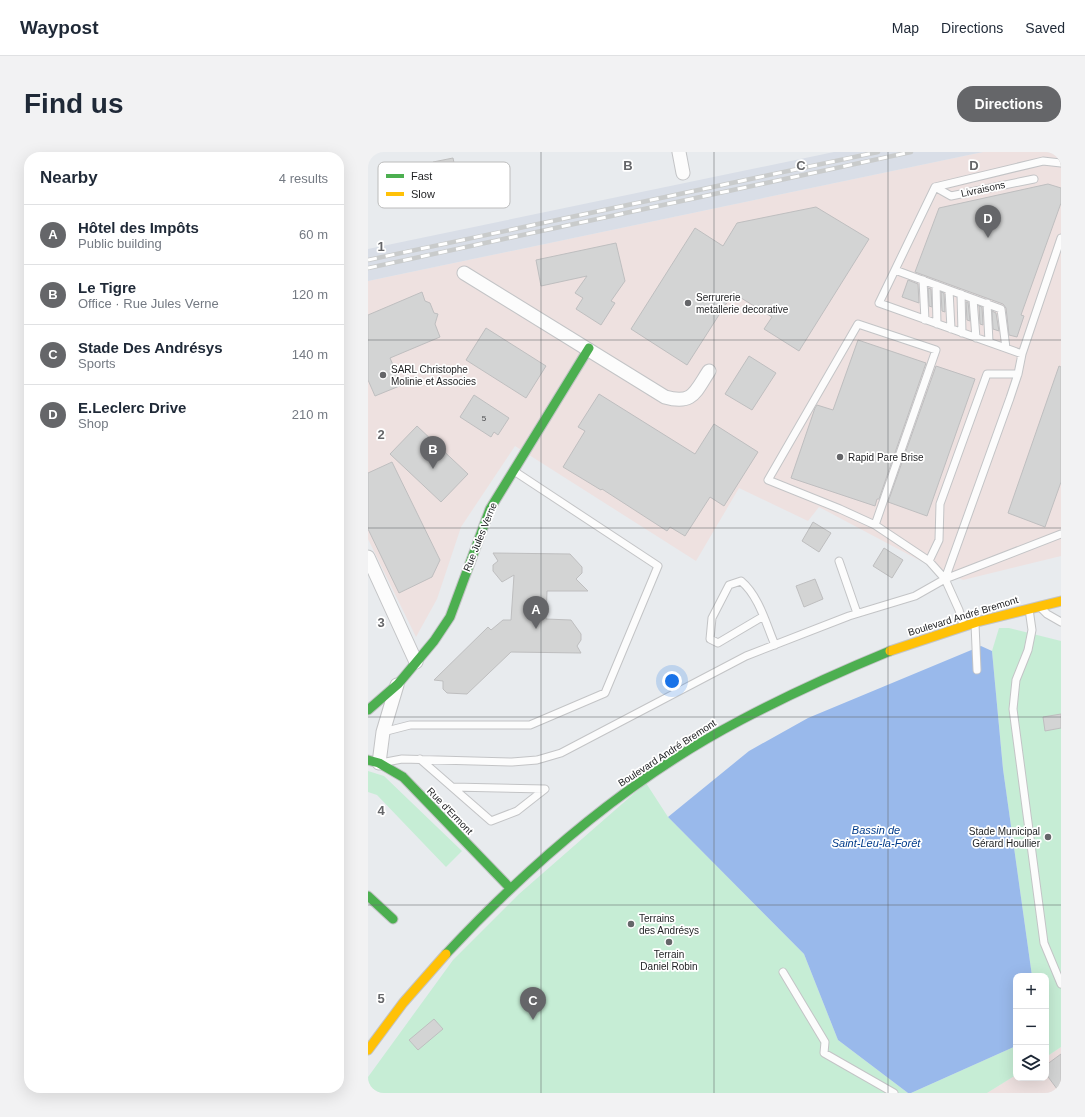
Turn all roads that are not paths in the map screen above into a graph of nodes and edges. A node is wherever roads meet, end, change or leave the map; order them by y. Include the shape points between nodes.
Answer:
1 (679, 152) edge
2 (1061, 163) edge
3 (683, 173) dead end
4 (1034, 179) dead end
5 (935, 187) junction
6 (1061, 238) edge
7 (895, 270) junction
8 (464, 272) dead end
9 (923, 280) junction
10 (936, 285) junction
11 (949, 290) junction
12 (961, 294) junction
13 (973, 299) junction
14 (987, 304) junction
15 (925, 320) junction
16 (936, 324) junction
17 (951, 329) junction
18 (962, 333) junction
19 (976, 338) junction
20 (989, 342) junction
21 (589, 348) junction
22 (1006, 348) junction
23 (1022, 354) junction
24 (709, 371) dead end
25 (1018, 374) junction
26 (513, 470) junction
27 (875, 525) junction
28 (1061, 534) edge
29 (368, 558) edge
30 (839, 561) dead end
31 (929, 561) junction
32 (945, 579) junction
33 (1061, 601) edge
34 (1039, 606) junction
35 (1029, 608) junction
36 (857, 613) junction
37 (762, 617) junction
38 (975, 622) junction
39 (1061, 622) edge
40 (963, 626) junction
41 (775, 645) junction
42 (416, 662) junction
43 (977, 670) dead end
44 (398, 684) junction
45 (368, 710) edge
46 (383, 732) junction
47 (420, 759) junction
48 (373, 762) edge
49 (452, 787) junction
50 (510, 888) junction
51 (368, 896) edge
52 (393, 918) dead end
53 (783, 972) dead end
54 (1061, 984) edge
55 (368, 1050) edge
56 (894, 1093) edge

1 - 3 street
2 - 5 lane via 1043,161
4 - 5 lane, Livraisons via 951,196
5 - 7 lane
6 - 23 lane
7 - 9 lane
7 - 15 lane via 879,303
8 - 21 street
9 - 10 lane
9 - 15 lane
10 - 11 lane
10 - 16 lane
11 - 12 lane
11 - 17 lane
12 - 13 lane
12 - 18 lane
13 - 14 lane
13 - 19 lane
14 - 20 lane
14 - 22 lane via 1001,309
15 - 16 lane
16 - 17 lane
17 - 18 lane
18 - 19 lane
19 - 20 lane
20 - 22 lane
21 - 24 street via 665,397 677,400 688,399 695,393
21 - 26 street, Rue Jules Verne
22 - 23 lane
23 - 25 lane
25 - 31 lane via 987,374 940,504 939,540
25 - 32 lane
26 - 42 street, Rue Jules Verne via 490,509 450,617
26 - 46 lane via 658,566 605,693 530,725 410,725
27 - 27 lane via 768,480 858,324 936,350
27 - 31 lane
28 - 32 lane
29 - 42 street
30 - 36 lane
31 - 32 lane
32 - 36 lane via 915,596
32 - 40 lane
33 - 34 street, Boulevard André Bremont
34 - 35 street, Boulevard André Bremont
34 - 39 lane
35 - 38 street, Boulevard André Bremont
35 - 54 lane via 1032,630 1028,650 1016,680 1013,709 1044,942
36 - 41 lane
37 - 37 lane via 750,589 741,581 729,585 712,618 710,639 718,642
37 - 41 lane
38 - 40 street, Boulevard André Bremont
38 - 43 lane
40 - 50 street, Boulevard André Bremont via 841,670 724,728 618,798
41 - 47 lane via 746,656 561,753 537,760 512,762
42 - 44 street, Rue Jules Verne
44 - 45 street, Rue Jules Verne
44 - 46 street, Rue Jules Verne
46 - 48 street, Rue Jules Verne
47 - 48 lane
47 - 49 lane
48 - 50 street, Rue d'Ermont via 403,778
49 - 49 lane via 491,821 517,811 546,789
50 - 55 street, Boulevard André Bremont via 424,979
51 - 52 street
53 - 56 lane via 825,1042 824,1052

